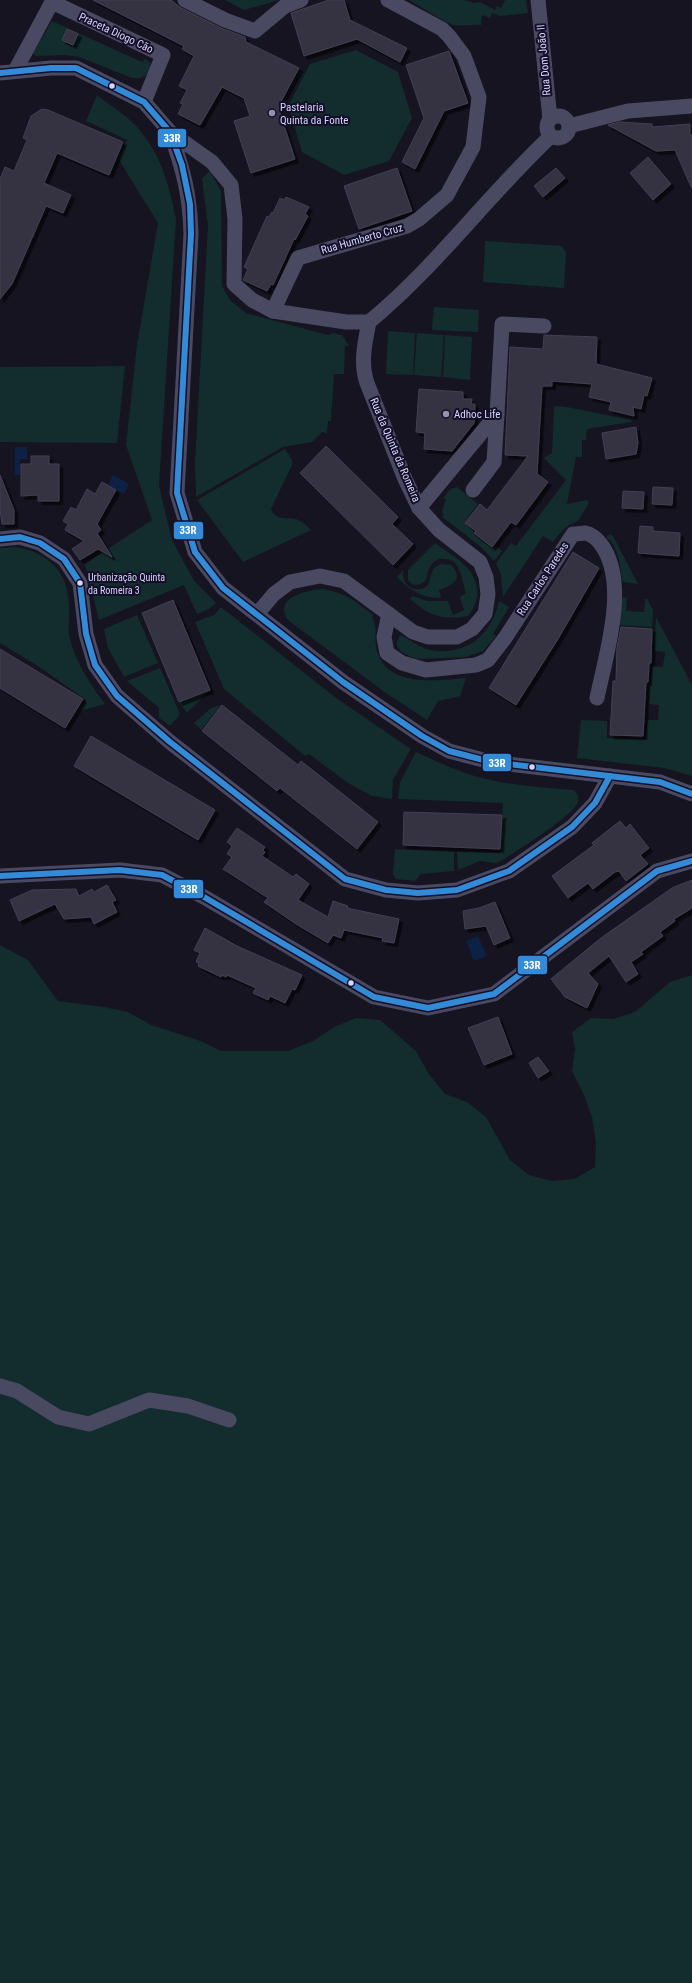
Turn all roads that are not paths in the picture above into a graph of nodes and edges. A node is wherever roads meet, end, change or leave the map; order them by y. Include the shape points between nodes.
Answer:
1 (185, 0) edge
2 (301, 0) edge
3 (388, 0) edge
4 (538, 0) edge
5 (7, 72) edge
6 (144, 102) junction
7 (692, 106) edge
8 (550, 119) junction
9 (569, 126) junction
10 (170, 132) junction
11 (551, 136) junction
12 (273, 312) junction
13 (369, 322) junction
14 (544, 326) dead end
15 (497, 414) junction
16 (473, 490) dead end
17 (419, 508) junction
18 (0, 540) edge
19 (257, 614) junction
20 (389, 614) junction
21 (598, 698) dead end
22 (610, 776) junction
23 (692, 794) edge
24 (692, 861) edge
25 (0, 876) edge
26 (0, 1386) edge
27 (229, 1420) dead end

1 - 2 street via 225,20 255,31 285,6
3 - 12 street, Rua Humberto Cruz via 442,29 464,56 479,97 473,147 447,195 419,219 407,226 298,258
4 - 8 street, Rua Dom João II
5 - 6 street via 76,68
5 - 6 street, Praceta Diogo Cão via 52,2 163,55
6 - 10 street
7 - 9 street via 628,111
8 - 9 street via 560,116 566,119
8 - 11 street, Rua Dom João II via 547,126
9 - 11 street via 568,133 562,138
10 - 12 street via 212,162 231,185 235,219 234,284 252,300
10 - 19 street via 182,165 190,204 191,234 177,493 195,552 223,588
11 - 13 street via 520,165 397,299
12 - 13 street via 346,322
13 - 17 street, Rua da Quinta da Romeira via 363,374
14 - 15 street via 502,324
15 - 16 street via 494,462
15 - 17 street
17 - 20 street, Rua da Quinta da Romeira via 439,530 480,562 488,594 485,614 472,629 457,637 443,638 413,632
18 - 22 street via 20,537 40,543 64,559 80,583 86,634 95,665 117,696 174,745 345,879 386,890 418,893 457,890 509,871 572,827 595,803
19 - 20 street, Rua da Quinta da Romeira via 274,594 290,582 320,576 344,580
19 - 22 street via 343,682 422,736 449,751 491,762
20 - 21 street, Rua Carlos Paredes via 384,637 387,653 402,663 426,670 476,665 488,660 505,638 573,534 586,533 597,539 607,552 614,574 612,626
22 - 23 street via 660,782
24 - 25 street via 657,871 494,994 428,1008 374,997 162,875 120,870
26 - 27 street via 17,1391 58,1417 89,1424 149,1400 188,1406

